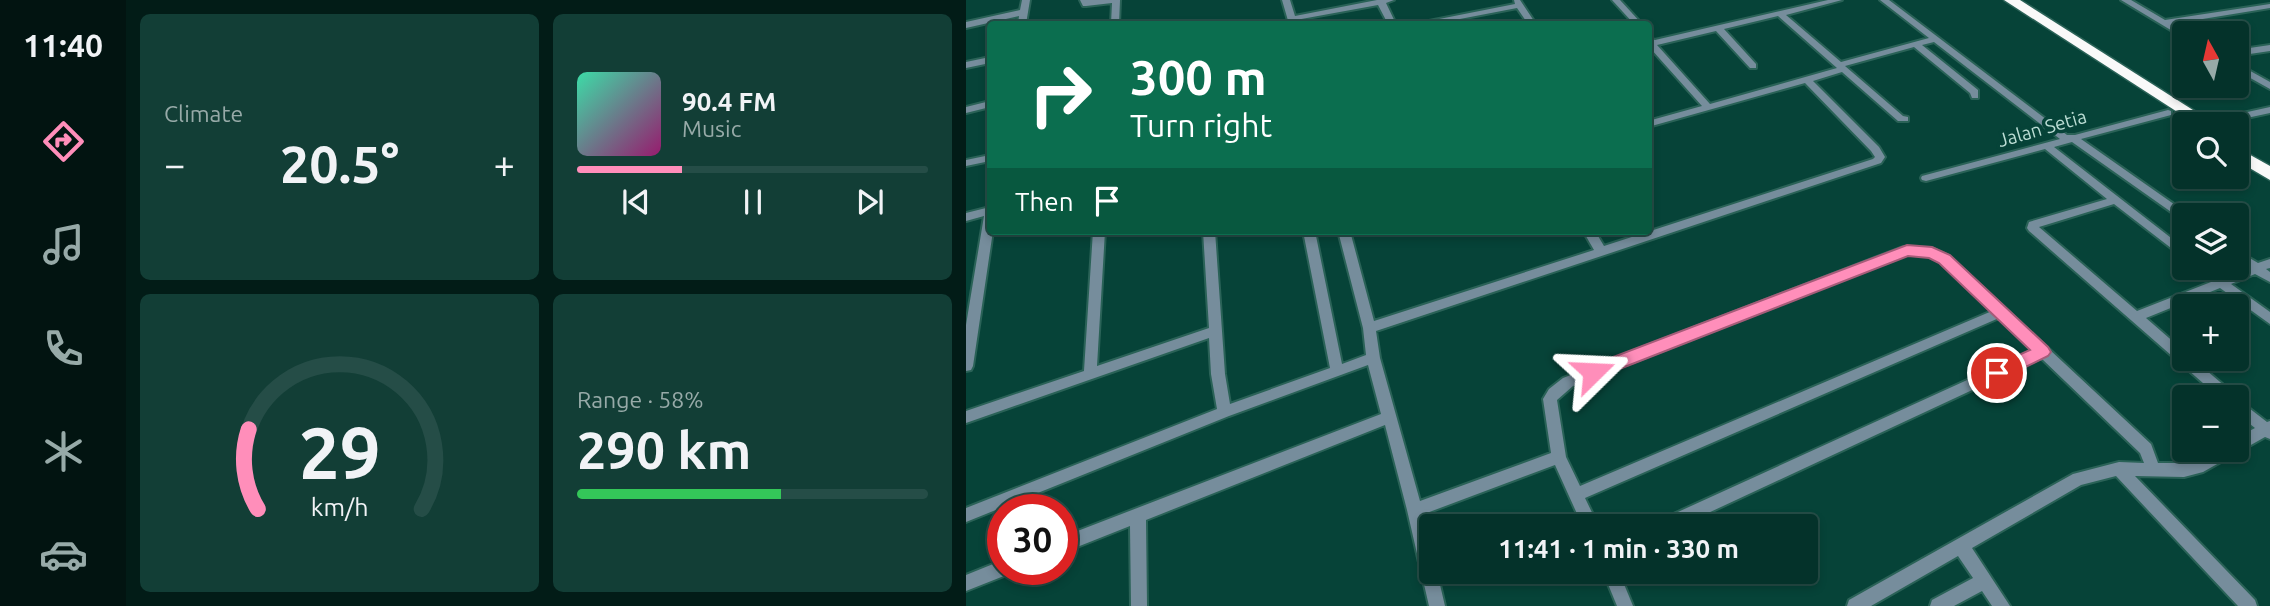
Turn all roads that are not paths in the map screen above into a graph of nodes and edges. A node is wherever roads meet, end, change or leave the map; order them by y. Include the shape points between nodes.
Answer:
1 (1026, 0) edge
2 (1084, 0) edge
3 (1116, 0) edge
4 (1286, 0) edge
5 (1616, 0) edge
6 (1839, 0) edge
7 (1884, 0) edge
8 (1992, 0) edge
9 (2002, 0) edge
10 (2011, 0) edge
11 (2125, 0) edge
12 (1386, 1) edge
13 (1518, 3) edge
14 (2270, 6) edge
15 (1024, 12) junction
16 (1779, 13) junction
17 (1022, 21) edge
18 (1115, 21) edge
19 (1292, 21) edge
20 (1296, 21) edge
21 (1391, 21) edge
22 (1437, 21) edge
23 (1530, 21) edge
24 (1634, 21) edge
25 (2164, 23) junction
26 (966, 24) edge
27 (1717, 27) junction
28 (2172, 28) edge
29 (2037, 29) junction
30 (1935, 39) junction
31 (1652, 40) edge
32 (1652, 42) edge
33 (1915, 44) junction
34 (2270, 48) edge
35 (2249, 51) edge
36 (2100, 58) junction
37 (987, 61) edge
38 (966, 65) edge
39 (1753, 66) dead end
40 (1841, 67) junction
41 (2249, 74) edge
42 (1806, 79) junction
43 (2270, 86) edge
44 (1975, 96) dead end
45 (987, 105) edge
46 (1708, 107) junction
47 (966, 110) edge
48 (2270, 110) edge
49 (2188, 112) edge
50 (2168, 113) junction
51 (2172, 115) edge
52 (2249, 115) edge
53 (1905, 119) dead end
54 (1652, 123) edge
55 (2069, 138) junction
56 (2047, 146) junction
57 (2249, 152) edge
58 (987, 159) edge
59 (2249, 161) edge
60 (966, 163) edge
61 (2249, 164) edge
62 (2270, 166) edge
63 (2270, 176) edge
64 (1926, 178) dead end
65 (2116, 200) junction
66 (2172, 209) edge
67 (987, 212) edge
68 (966, 218) edge
69 (987, 230) edge
70 (1652, 234) edge
71 (1099, 235) edge
72 (1209, 235) edge
73 (1310, 235) edge
74 (1345, 235) edge
75 (1591, 235) edge
76 (1650, 235) edge
77 (2172, 244) edge
78 (1601, 251) junction
79 (2249, 263) edge
80 (2270, 263) edge
81 (2257, 269) junction
82 (2270, 278) edge
83 (2217, 280) edge
84 (2221, 283) junction
85 (2001, 312) junction
86 (2136, 317) junction
87 (2270, 319) edge
88 (1368, 328) junction
89 (1214, 331) junction
90 (2042, 352) junction
91 (1373, 358) junction
92 (966, 366) edge
93 (1337, 371) junction
94 (1090, 375) junction
95 (2214, 385) edge
96 (1224, 412) junction
97 (2249, 415) edge
98 (1389, 416) junction
99 (966, 417) edge
100 (2268, 430) edge
101 (2249, 440) edge
102 (1559, 457) junction
103 (2208, 462) edge
104 (2150, 468) junction
105 (2119, 469) junction
106 (1577, 494) junction
107 (1415, 510) junction
108 (966, 514) edge
109 (1138, 514) junction
110 (1585, 514) edge
111 (1689, 514) edge
112 (1078, 538) edge
113 (1960, 545) junction
114 (987, 574) edge
115 (1984, 580) junction
116 (966, 583) edge
117 (1616, 584) edge
118 (1139, 606) edge
119 (1437, 606) edge
120 (1625, 606) edge
121 (1855, 606) edge
122 (1938, 606) edge
123 (2002, 606) edge
124 (2249, 606) edge

1 - 15 street
2 - 3 street via 1086,4
3 - 18 street
4 - 19 street
5 - 24 street
6 - 16 street
7 - 30 street
8 - 29 highway
9 - 29 highway
10 - 36 highway
11 - 25 street
12 - 20 street
12 - 21 street
13 - 22 street
13 - 23 street
14 - 25 street
15 - 17 street
15 - 26 street
16 - 27 street
16 - 40 street
25 - 28 street
27 - 31 street
27 - 39 street
29 - 50 highway
30 - 33 street
30 - 55 street
32 - 46 street
33 - 40 street
33 - 44 street
34 - 35 street
36 - 49 highway
36 - 50 highway via 2166,104
37 - 38 street
40 - 42 street
40 - 53 street
41 - 43 street
42 - 46 street
42 - 70 street via 1875,149 1880,157 1877,161
45 - 47 street
46 - 54 street
48 - 52 street
50 - 51 highway
50 - 55 street, Jalan Setia
55 - 56 street, Jalan Setia
55 - 66 street
56 - 64 street, Jalan Setia
56 - 65 street
57 - 62 highway
58 - 60 street
59 - 63 highway
61 - 63 highway
65 - 77 street
65 - 86 street via 2033,227
67 - 68 street
69 - 92 street
71 - 94 street
72 - 89 street
73 - 93 street
74 - 88 street
75 - 78 street
76 - 78 street
78 - 88 street
79 - 81 street
80 - 81 street
81 - 82 street
81 - 84 street
83 - 84 street
84 - 86 street
84 - 87 street
85 - 90 street
85 - 102 street via 1932,252 1893,254 1568,382 1550,399
85 - 106 street
86 - 95 street
88 - 91 street
89 - 94 street
89 - 96 street
90 - 104 street via 2146,449
90 - 111 street
91 - 93 street
91 - 98 street
93 - 96 street
94 - 99 street
96 - 108 street
97 - 100 street
98 - 107 street
98 - 109 street
100 - 101 street
102 - 106 street
102 - 107 street
103 - 104 street via 2184,470
104 - 105 street
105 - 113 street via 2078,480
105 - 124 street
106 - 110 street
107 - 119 street
109 - 112 street
109 - 118 street
113 - 115 street
113 - 121 street
114 - 116 street
115 - 122 street
115 - 123 street
117 - 120 street

